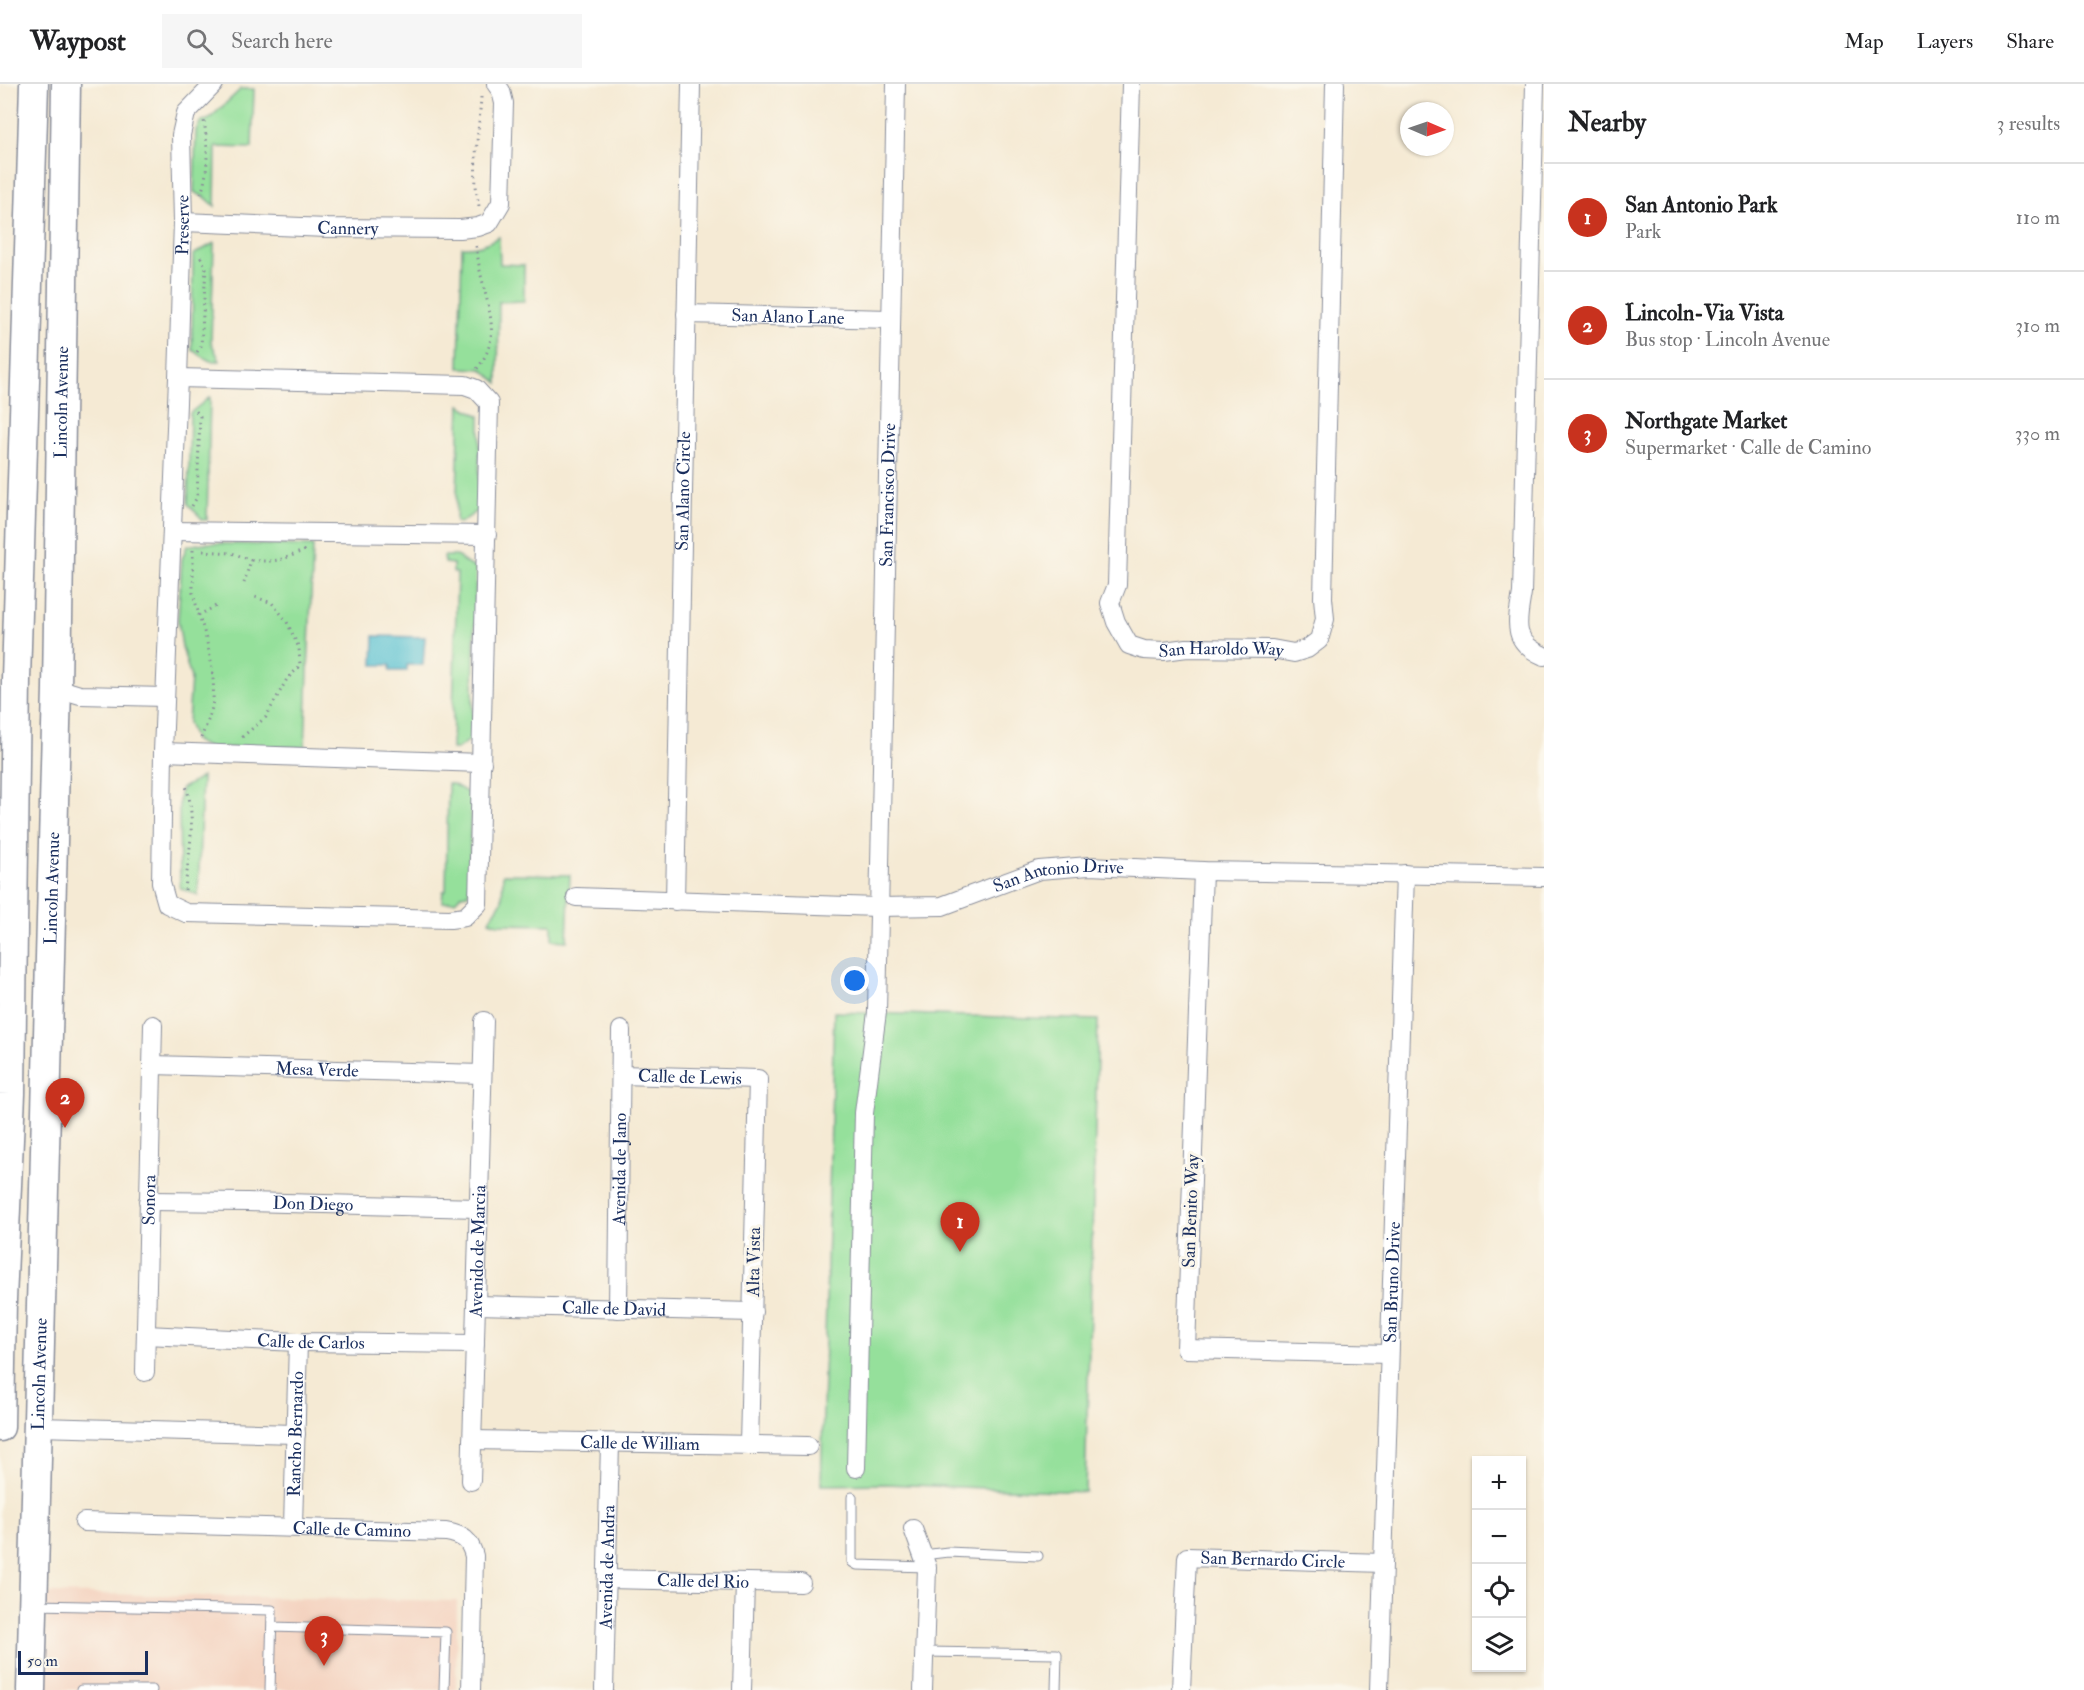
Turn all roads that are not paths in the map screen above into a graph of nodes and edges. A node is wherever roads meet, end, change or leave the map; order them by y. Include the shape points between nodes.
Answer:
1 (34, 84) edge
2 (66, 84) edge
3 (214, 84) edge
4 (496, 84) edge
5 (691, 84) edge
6 (896, 84) edge
7 (1131, 84) edge
8 (1335, 84) edge
9 (1535, 84) edge
10 (183, 222) junction
11 (686, 314) junction
12 (891, 319) junction
13 (178, 378) junction
14 (21, 507) junction
15 (172, 531) junction
16 (487, 535) junction
17 (1544, 656) edge
18 (8, 679) edge
19 (57, 688) junction
20 (165, 697) junction
21 (8, 710) edge
22 (163, 752) junction
23 (482, 763) junction
24 (53, 813) junction
25 (1203, 871) junction
26 (1405, 874) junction
27 (1544, 877) edge
28 (576, 897) dead end
29 (675, 900) junction
30 (878, 907) junction
31 (484, 1021) dead end
32 (153, 1025) dead end
33 (621, 1030) dead end
34 (152, 1065) junction
35 (482, 1074) junction
36 (621, 1075) junction
37 (758, 1079) joint
38 (5, 1094) edge
39 (46, 1095) junction
40 (148, 1201) junction
41 (478, 1208) junction
42 (1, 1300) edge
43 (476, 1305) junction
44 (618, 1309) junction
45 (753, 1312) junction
46 (146, 1335) junction
47 (298, 1342) junction
48 (475, 1344) junction
49 (1389, 1354) junction
50 (145, 1372) dead end
51 (0, 1427) edge
52 (38, 1427) junction
53 (296, 1434) junction
54 (472, 1440) junction
55 (610, 1443) junction
56 (749, 1445) junction
57 (808, 1446) dead end
58 (856, 1468) dead end
59 (471, 1481) dead end
60 (852, 1497) dead end
61 (84, 1522) dead end
62 (293, 1526) junction
63 (913, 1529) dead end
64 (1038, 1556) dead end
65 (925, 1561) junction
66 (1383, 1563) junction
67 (607, 1580) junction
68 (745, 1582) junction
69 (801, 1583) dead end
70 (34, 1605) junction
71 (272, 1628) junction
72 (924, 1652) junction
73 (31, 1690) edge
74 (81, 1690) edge
75 (152, 1690) edge
76 (270, 1690) edge
77 (444, 1690) edge
78 (471, 1690) edge
79 (604, 1690) edge
80 (742, 1690) edge
81 (923, 1690) edge
82 (1056, 1690) edge
83 (1181, 1690) edge
84 (1378, 1690) edge

1 - 14 main road, Lincoln Avenue
2 - 19 main road, Lincoln Avenue
3 - 10 street, Preserve via 186,113 181,135
4 - 10 street, Cannery via 504,103 501,203 489,224 460,229
5 - 11 street, San Alano Circle
6 - 12 street, San Francisco Drive
7 - 8 street, San Haroldo Way via 1117,585 1110,603 1129,645 1144,650 1272,649 1294,653 1318,640 1325,620
9 - 17 street via 1522,593 1516,624 1522,640 1532,651
10 - 13 street, Preserve
11 - 12 street, San Alano Lane
11 - 29 street, San Alano Circle
12 - 30 street, San Francisco Drive
13 - 15 street, Preserve
13 - 16 street, Preserve via 465,385 476,389 489,403
14 - 18 main road, Lincoln Avenue
14 - 19 main road via 36,536 39,557 37,661 43,678
15 - 16 street
15 - 20 street, Preserve
16 - 23 street, Preserve
18 - 21 main road, Lincoln Avenue
18 - 24 main road via 35,702 39,714 41,776
19 - 20 street via 80,695
19 - 24 main road, Lincoln Avenue
20 - 22 street, Preserve
21 - 38 main road, Lincoln Avenue
22 - 23 street
22 - 23 street, Preserve via 161,883 167,904 186,913 450,919 465,916 478,904
24 - 39 main road, Lincoln Avenue
25 - 26 street, San Antonio Drive
25 - 30 street, San Antonio Drive via 1089,866 1039,870 942,906
25 - 49 street, San Benito Way via 1186,1349
26 - 27 street, San Antonio Drive
26 - 49 street, San Bruno Drive
28 - 29 street, San Antonio Drive
29 - 30 street, San Antonio Drive
30 - 58 street, San Francisco Drive via 877,1012 864,1113
31 - 35 street, Avenido de Marcia
32 - 34 street, Sonora
33 - 36 street, Avenida de Jano
34 - 35 street, Mesa Verde
34 - 40 street, Sonora
35 - 41 street, Avenido de Marcia
36 - 37 street, Calle de Lewis
36 - 44 street, Avenida de Jano
37 - 45 street, Alta Vista
38 - 39 street
38 - 42 main road, Lincoln Avenue
39 - 52 main road, Lincoln Avenue
40 - 41 street, Don Diego
40 - 46 street, Sonora
41 - 43 street, Avenido de Marcia
42 - 51 main road, Lincoln Avenue
43 - 44 street, Calle de David
43 - 48 street, Avenido de Marcia
44 - 45 street, Calle de David
45 - 56 street, Alta Vista
46 - 47 street, Calle de Carlos
46 - 50 street, Sonora
47 - 48 street, Calle de Carlos
47 - 53 street, Rancho Bernardo
48 - 54 street, Avenido de Marcia
49 - 66 street, San Bruno Drive
52 - 53 street
52 - 70 main road, Lincoln Avenue
53 - 62 street, Rancho Bernardo
54 - 55 street, Calle de William
54 - 59 street, Avenido de Marcia
55 - 56 street, Calle de William
55 - 67 street, Avenida de Andra
56 - 57 street, Calle de William
60 - 65 lane via 852,1562 857,1565
61 - 62 street, Calle de Camino
62 - 78 street, Calle de Camino via 446,1532 460,1534 471,1544
63 - 65 street
64 - 65 lane via 948,1552
65 - 72 street
66 - 83 street, San Bernardo Circle via 1187,1557
66 - 84 street, San Bruno Drive
67 - 68 street, Calle del Rio
67 - 79 street, Avenida de Andra
68 - 69 street, Calle del Rio
68 - 80 street
70 - 71 lane via 272,1610
70 - 73 main road, Lincoln Avenue
71 - 76 lane
71 - 77 lane via 446,1632
72 - 81 street
72 - 82 lane via 1057,1654
74 - 75 lane

